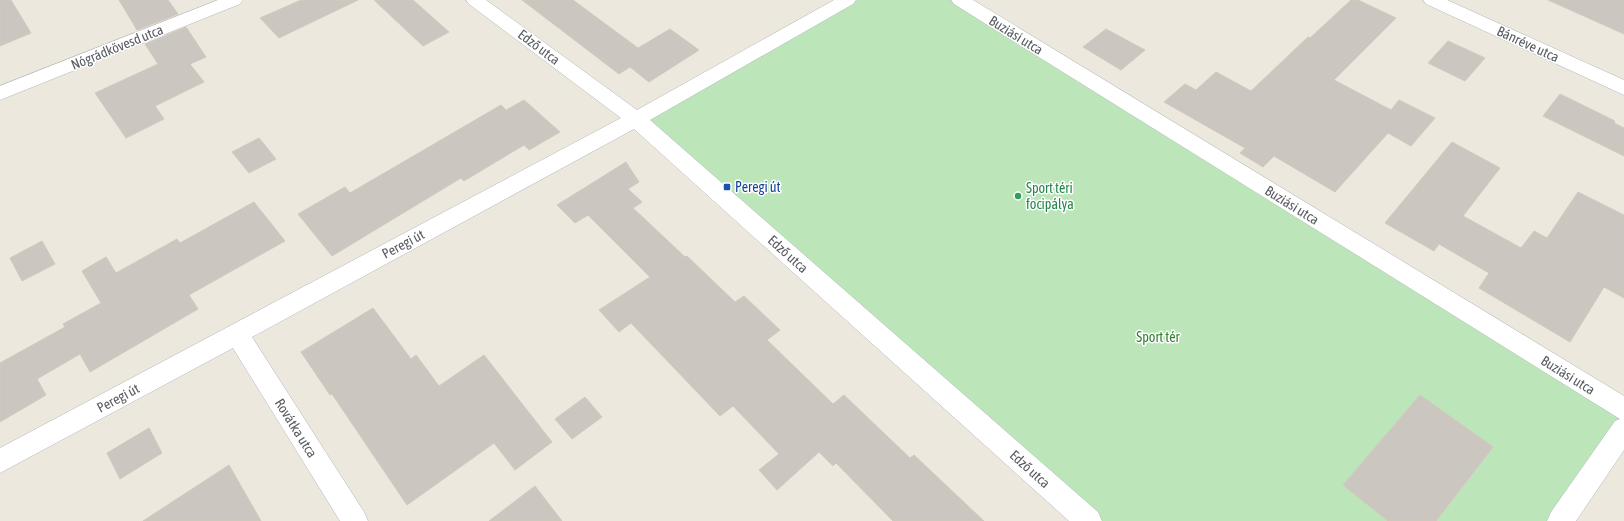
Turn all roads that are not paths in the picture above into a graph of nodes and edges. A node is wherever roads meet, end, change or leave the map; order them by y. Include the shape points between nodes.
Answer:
1 (234, 0) edge
2 (475, 0) edge
3 (847, 0) edge
4 (960, 0) edge
5 (1432, 0) edge
6 (1624, 88) edge
7 (0, 93) edge
8 (636, 119) junction
9 (237, 334) junction
10 (1624, 409) edge
11 (1624, 429) edge
12 (0, 461) edge
13 (355, 521) edge
14 (1089, 521) edge
15 (1560, 521) edge

1 - 7 street, Nógrádkövesd utca
2 - 8 street, Edző utca
3 - 8 street, Peregi út
4 - 10 street, Buziási utca
5 - 6 street, Bánréve utca
8 - 9 street, Peregi út
8 - 14 street, Edző utca
9 - 12 street, Peregi út
9 - 13 street, Rovátka utca
11 - 15 street

